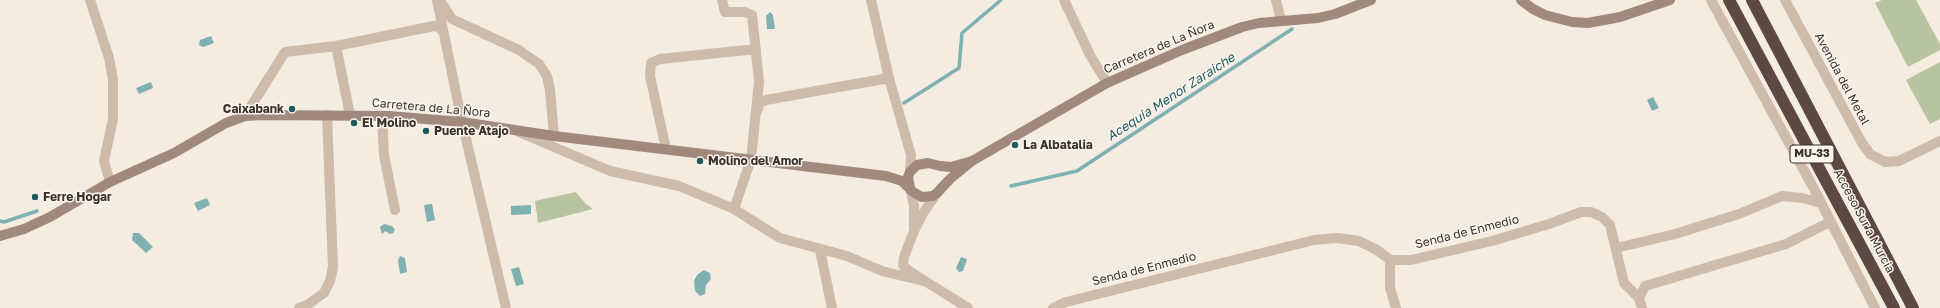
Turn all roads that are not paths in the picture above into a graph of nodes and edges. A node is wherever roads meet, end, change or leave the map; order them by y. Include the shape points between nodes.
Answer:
1 (90, 0) edge
2 (437, 0) edge
3 (440, 0) edge
4 (722, 0) edge
5 (871, 0) edge
6 (1064, 0) edge
7 (1276, 0) edge
8 (1371, 0) edge
9 (1521, 0) edge
10 (1670, 0) edge
11 (1711, 0) edge
12 (1729, 0) edge
13 (1752, 0) edge
14 (1785, 0) edge
15 (1281, 20) junction
16 (459, 23) junction
17 (443, 34) junction
18 (336, 46) junction
19 (756, 49) junction
20 (889, 78) junction
21 (759, 82) junction
22 (1106, 83) junction
23 (778, 97) junction
24 (756, 112) junction
25 (327, 114) junction
26 (350, 115) junction
27 (245, 116) junction
28 (382, 116) junction
29 (462, 122) junction
30 (516, 130) junction
31 (554, 136) junction
32 (1940, 141) edge
33 (908, 144) junction
34 (666, 149) junction
35 (751, 159) junction
36 (972, 161) junction
37 (930, 164) junction
38 (910, 172) junction
39 (886, 176) junction
40 (110, 182) junction
41 (910, 188) junction
42 (939, 191) junction
43 (1821, 203) junction
44 (395, 210) dead end
45 (734, 210) junction
46 (1830, 222) junction
47 (914, 231) junction
48 (0, 236) edge
49 (1616, 248) junction
50 (820, 250) junction
51 (904, 257) junction
52 (1390, 260) junction
53 (882, 271) junction
54 (924, 281) junction
55 (1641, 303) edge
56 (299, 308) edge
57 (506, 308) edge
58 (832, 308) edge
59 (968, 308) edge
60 (1053, 308) edge
61 (1396, 308) edge
62 (1875, 308) edge
63 (1894, 308) edge
64 (1913, 308) edge

1 - 40 street via 109,58 114,89 113,119 104,157
2 - 17 street
3 - 16 street via 449,16
4 - 19 street via 725,12 746,12 752,15
5 - 20 street
6 - 22 street via 1090,56
7 - 15 street
8 - 15 main road, Carretera de La Ñora via 1318,18
9 - 10 main road via 1552,18 1588,23 1620,17
11 - 43 street
12 - 63 highway, Acceso Sur a Murcia / MU-33
13 - 64 highway, Acceso Sur a Murcia / MU-33
14 - 32 street, Avenida del Metal via 1870,154 1885,162 1899,160
15 - 22 main road, Carretera de La Ñora via 1242,27
16 - 17 street via 446,24
16 - 31 street via 519,50 539,64 547,76 550,90
17 - 18 street via 439,27 434,26
17 - 29 street
18 - 26 street
18 - 27 street via 285,52
19 - 21 street
19 - 34 street via 660,59 651,63 650,76
20 - 23 street
20 - 33 street
21 - 23 street via 767,94
21 - 24 street
22 - 36 main road, Carretera de La Ñora
23 - 24 street via 762,101
24 - 35 street
25 - 26 main road, Carretera de La Ñora
25 - 27 main road, Carretera de La Ñora via 279,113
25 - 56 street via 333,267 324,293
26 - 28 main road, Carretera de La Ñora
27 - 40 main road, Carretera de La Ñora via 226,123 174,153
28 - 29 main road, Carretera de La Ñora
28 - 44 street via 384,155
29 - 30 main road, Carretera de La Ñora
29 - 57 street
30 - 31 main road, Carretera de La Ñora
30 - 45 street via 610,171 679,186
31 - 34 main road, Carretera de La Ñora
33 - 37 street via 917,157
33 - 38 street via 912,161
34 - 35 main road, Carretera de La Ñora
35 - 39 main road, Carretera de La Ñora
35 - 45 street
36 - 37 main road via 951,167
36 - 42 main road
37 - 38 main road via 917,165
37 - 42 main road via 938,168 943,178
38 - 39 main road
38 - 41 main road
39 - 41 main road via 902,181
40 - 48 main road, Carretera de La Ñora via 50,217
41 - 42 main road via 922,197 933,196
41 - 47 street via 914,204
42 - 47 street
43 - 46 street
43 - 49 street via 1782,196 1739,214 1675,234
45 - 50 street via 780,238
46 - 55 street via 1786,244 1645,286
46 - 62 street
47 - 51 street
49 - 52 street, Senda de Enmedio via 1610,225 1602,217 1591,212 1581,212 1549,224 1446,252 1411,260
49 - 55 street, Senda de Enmedio via 1624,283
50 - 53 street via 847,256
50 - 58 street
51 - 53 street via 893,269
51 - 54 street via 904,268
52 - 60 street, Senda de Enmedio via 1359,241 1337,238 1314,240 1066,302
52 - 61 street via 1390,288
53 - 54 street
54 - 59 street

